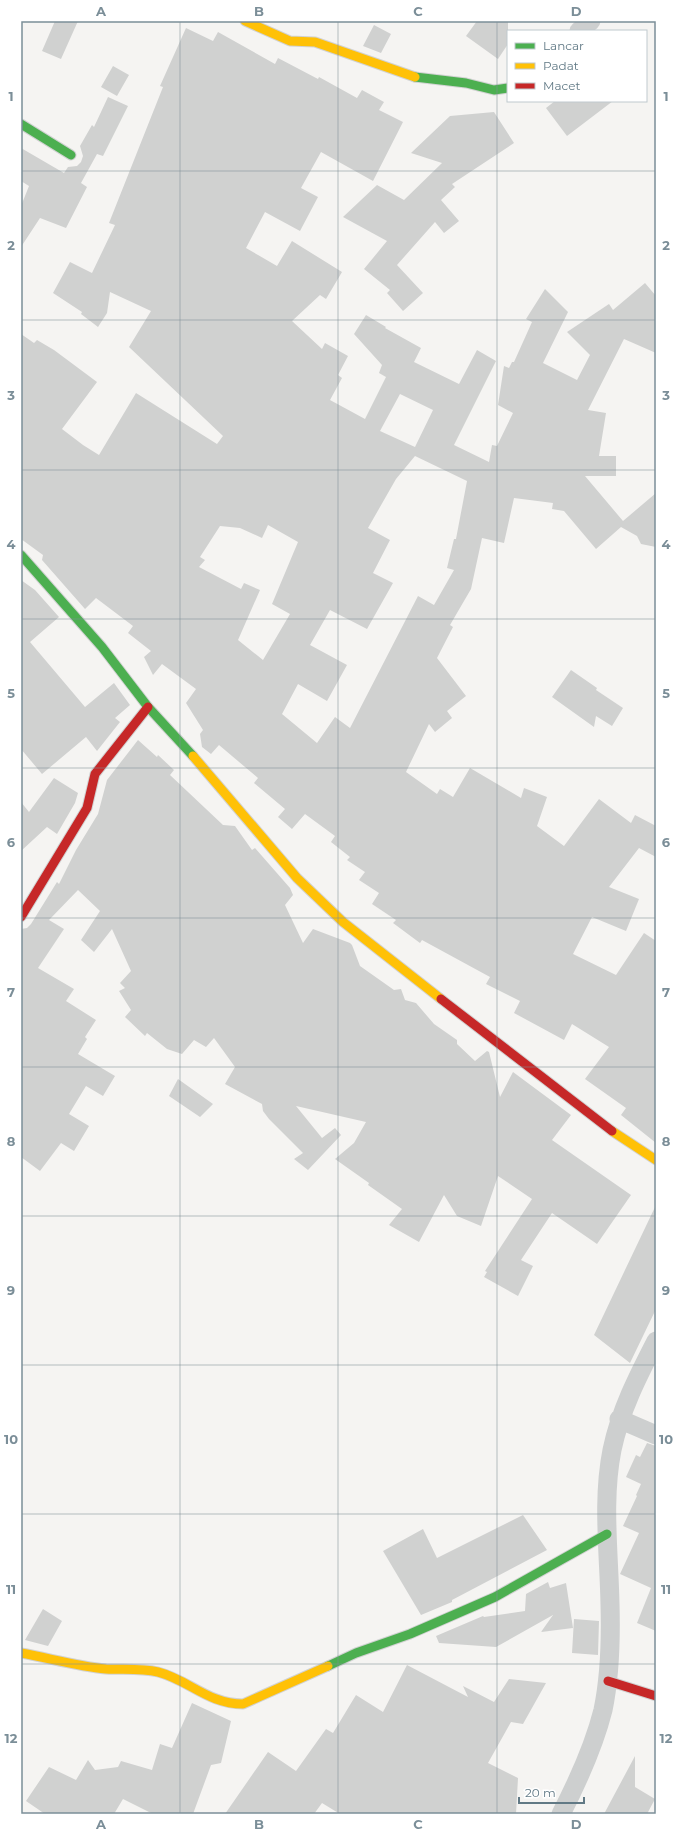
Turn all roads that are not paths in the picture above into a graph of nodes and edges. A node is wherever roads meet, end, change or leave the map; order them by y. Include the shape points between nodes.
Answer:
1 (245, 21) edge
2 (591, 21) edge
3 (580, 30) edge
4 (507, 88) edge
5 (21, 124) edge
6 (70, 155) dead end
7 (21, 555) edge
8 (148, 706) junction
9 (21, 918) edge
10 (656, 1160) edge
11 (656, 1341) edge
12 (619, 1419) junction
13 (656, 1435) edge
14 (607, 1534) junction
15 (21, 1653) edge
16 (608, 1681) junction
17 (656, 1696) edge
18 (561, 1814) edge

1 - 4 street via 278,37 290,41 315,42 411,77 466,83 494,90
2 - 3 street
5 - 6 street
7 - 8 street via 102,647
8 - 9 street via 94,774 87,808
8 - 10 street via 213,778 296,878 343,922 604,1124
11 - 12 street
12 - 13 street
12 - 14 street via 608,1480
14 - 15 street via 495,1597 410,1634 356,1653 243,1704 224,1702 151,1670 105,1668
14 - 16 street via 610,1606
16 - 17 street
16 - 18 street via 597,1732 579,1778

